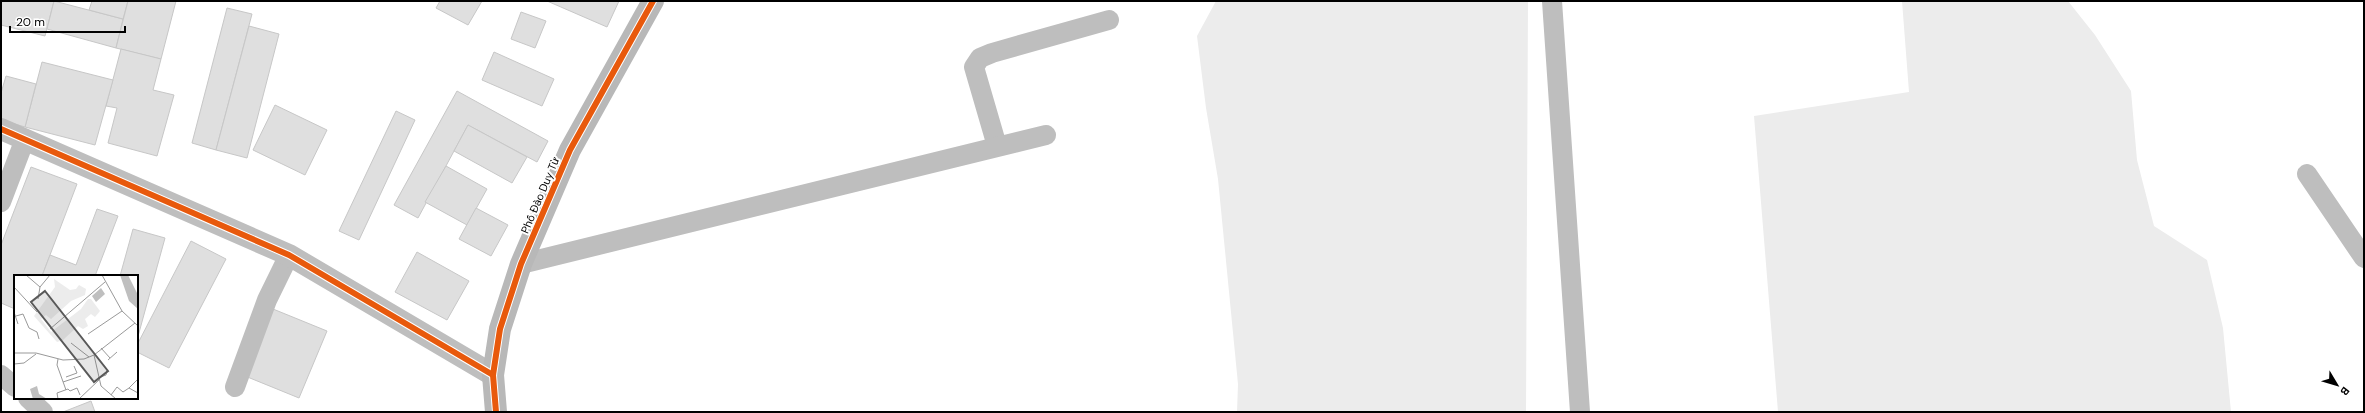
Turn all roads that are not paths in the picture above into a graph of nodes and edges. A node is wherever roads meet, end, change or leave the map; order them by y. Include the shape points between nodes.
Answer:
1 (653, 1) edge
2 (1552, 1) edge
3 (1108, 20) dead end
4 (1, 129) edge
5 (1046, 135) dead end
6 (25, 139) junction
7 (997, 146) junction
8 (2307, 174) dead end
9 (1, 202) edge
10 (289, 255) junction
11 (2364, 258) edge
12 (521, 264) junction
13 (1, 375) edge
14 (493, 375) junction
15 (14, 386) edge
16 (235, 386) dead end
17 (29, 399) edge
18 (43, 412) edge
19 (496, 412) edge
20 (1580, 412) edge

1 - 12 street, Phố Đào Duy Từ via 570,150
2 - 20 lane
3 - 7 lane via 980,58 974,67
4 - 6 street
5 - 7 lane
6 - 9 lane
6 - 10 street
7 - 12 lane
8 - 11 lane
10 - 14 street
10 - 16 lane via 267,300
12 - 14 street, Phố Đào Duy Từ via 500,329
13 - 15 lane
14 - 19 street, Phố Đào Duy Từ
17 - 18 lane

